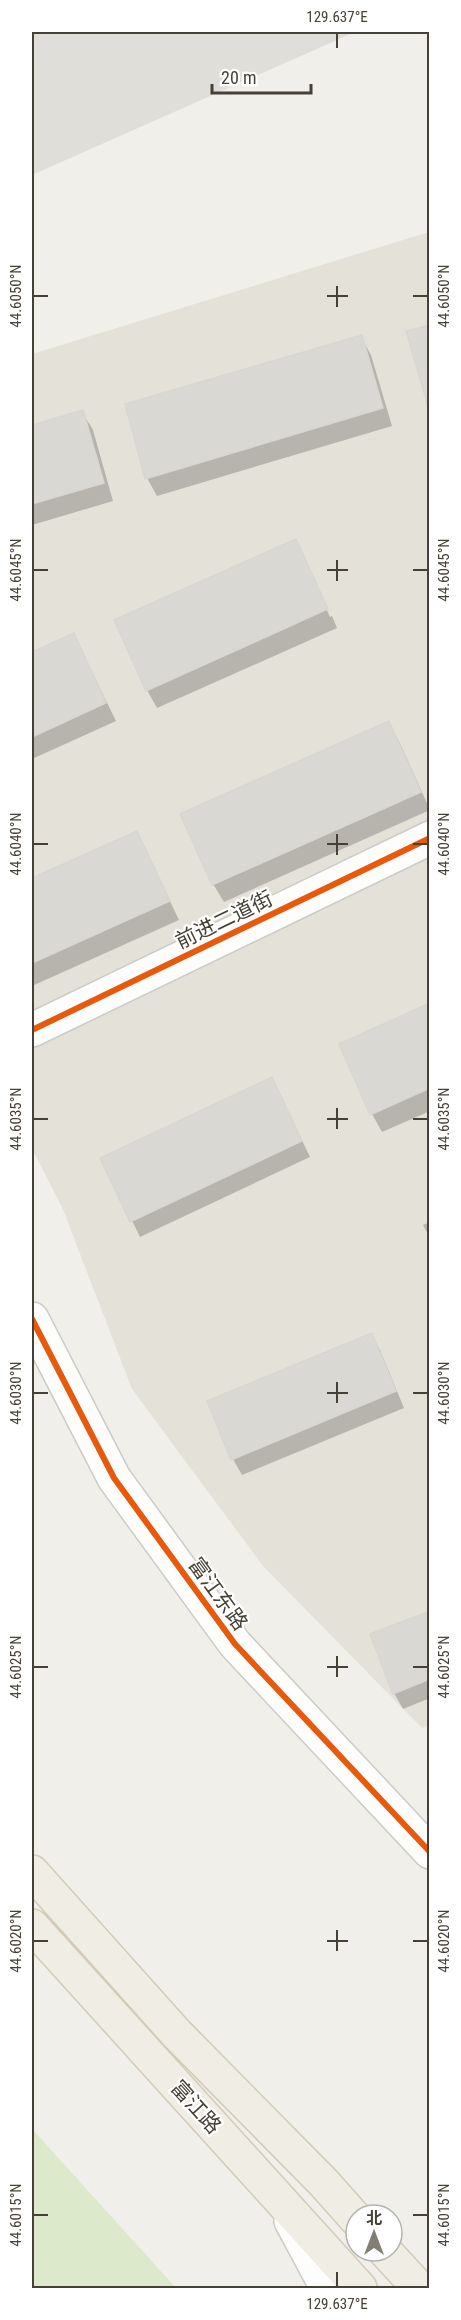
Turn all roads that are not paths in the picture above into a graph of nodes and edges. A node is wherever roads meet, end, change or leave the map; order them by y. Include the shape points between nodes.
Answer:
1 (429, 838) edge
2 (42, 1025) edge
3 (32, 1057) edge
4 (32, 1319) edge
5 (429, 1852) edge
6 (32, 1872) edge
7 (32, 1926) edge
8 (282, 2203) junction
9 (344, 2206) edge
10 (396, 2263) edge
11 (327, 2289) edge
12 (360, 2289) edge
13 (419, 2289) edge

1 - 2 street, 前进二道街
2 - 3 street
4 - 5 street, 富江东路 via 114,1478 234,1644
6 - 9 main road, 富江路 via 177,2034
7 - 8 main road, 富江路
8 - 11 street
8 - 12 main road, 富江路
10 - 13 main road

